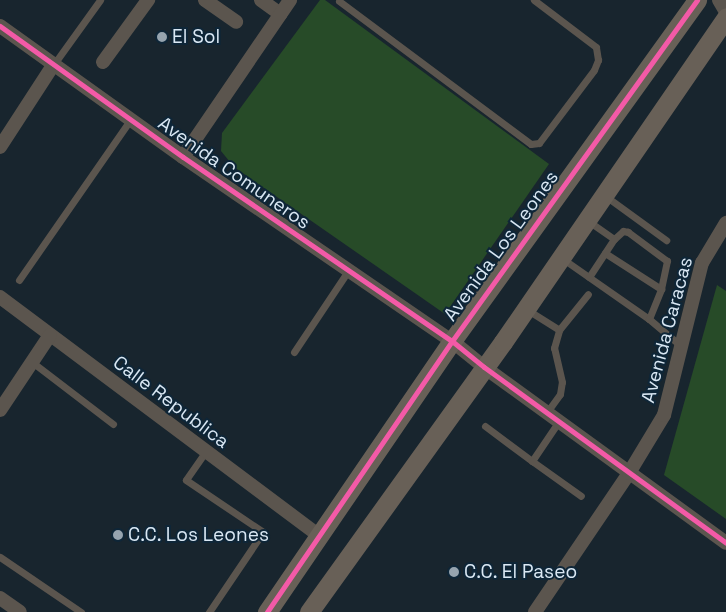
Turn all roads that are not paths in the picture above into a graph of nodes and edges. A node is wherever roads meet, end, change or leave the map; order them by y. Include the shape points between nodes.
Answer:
1 (100, 0) edge
2 (148, 0) edge
3 (205, 0) edge
4 (261, 0) edge
5 (290, 0) edge
6 (339, 0) edge
7 (534, 0) edge
8 (697, 0) edge
9 (719, 0) edge
10 (726, 12) edge
11 (280, 14) junction
12 (726, 17) edge
13 (236, 22) dead end
14 (0, 26) edge
15 (103, 62) dead end
16 (54, 64) junction
17 (132, 119) junction
18 (0, 147) edge
19 (183, 157) junction
20 (604, 195) junction
21 (586, 220) junction
22 (725, 225) edge
23 (614, 239) junction
24 (666, 240) dead end
25 (605, 253) junction
26 (561, 258) junction
27 (348, 271) junction
28 (589, 276) junction
29 (19, 280) dead end
30 (661, 289) junction
31 (588, 294) dead end
32 (0, 297) edge
33 (526, 309) junction
34 (648, 319) junction
35 (560, 330) junction
36 (50, 335) junction
37 (452, 341) junction
38 (681, 346) junction
39 (294, 352) dead end
40 (32, 362) junction
41 (484, 367) junction
42 (0, 410) edge
43 (547, 412) junction
44 (560, 421) junction
45 (113, 424) dead end
46 (486, 426) dead end
47 (206, 451) junction
48 (532, 461) junction
49 (630, 473) junction
50 (581, 496) dead end
51 (320, 536) junction
52 (726, 543) edge
53 (0, 557) edge
54 (0, 598) edge
55 (20, 612) edge
56 (81, 612) edge
57 (209, 612) edge
58 (267, 612) edge
59 (309, 612) edge
60 (535, 612) edge

1 - 16 lane
2 - 15 street
3 - 13 street
4 - 11 street
5 - 11 street
6 - 7 lane via 531,144 538,143 594,70 598,60 596,48
8 - 37 street, Avenida Los Leones
9 - 10 street
11 - 19 street
12 - 20 street
14 - 16 street, Avenida Comuneros
16 - 17 street, Avenida Comuneros
16 - 18 street
17 - 19 street, Avenida Comuneros
17 - 29 lane
19 - 27 street, Avenida Comuneros
20 - 21 street
20 - 24 lane
21 - 23 lane
21 - 26 street
22 - 38 street, Avenida Caracas via 702,263
23 - 25 lane
23 - 30 lane via 623,231 628,232 667,260
25 - 28 lane
25 - 30 lane
26 - 28 lane
26 - 33 street
27 - 37 street, Avenida Comuneros
27 - 39 lane
28 - 34 lane
30 - 34 lane
31 - 35 lane
32 - 36 street, Calle Republica
33 - 35 lane
33 - 41 street
34 - 38 lane
35 - 43 lane via 554,348 562,382 560,394
36 - 40 street
36 - 47 street, Calle Republica
37 - 41 street, Avenida Comuneros
37 - 51 street, Avenida Los Leones
38 - 49 street, Avenida Caracas via 664,415
40 - 42 street
40 - 45 lane
41 - 43 street, Avenida Comuneros
41 - 59 street
43 - 44 street, Avenida Comuneros
44 - 48 lane
44 - 49 street, Avenida Comuneros
46 - 48 lane
47 - 51 street, Calle Republica
47 - 57 lane via 186,480 262,532
48 - 50 lane
49 - 52 street, Avenida Comuneros
49 - 60 street, Avenida Caracas
51 - 58 street, Avenida Los Leones
53 - 56 lane
54 - 55 street

